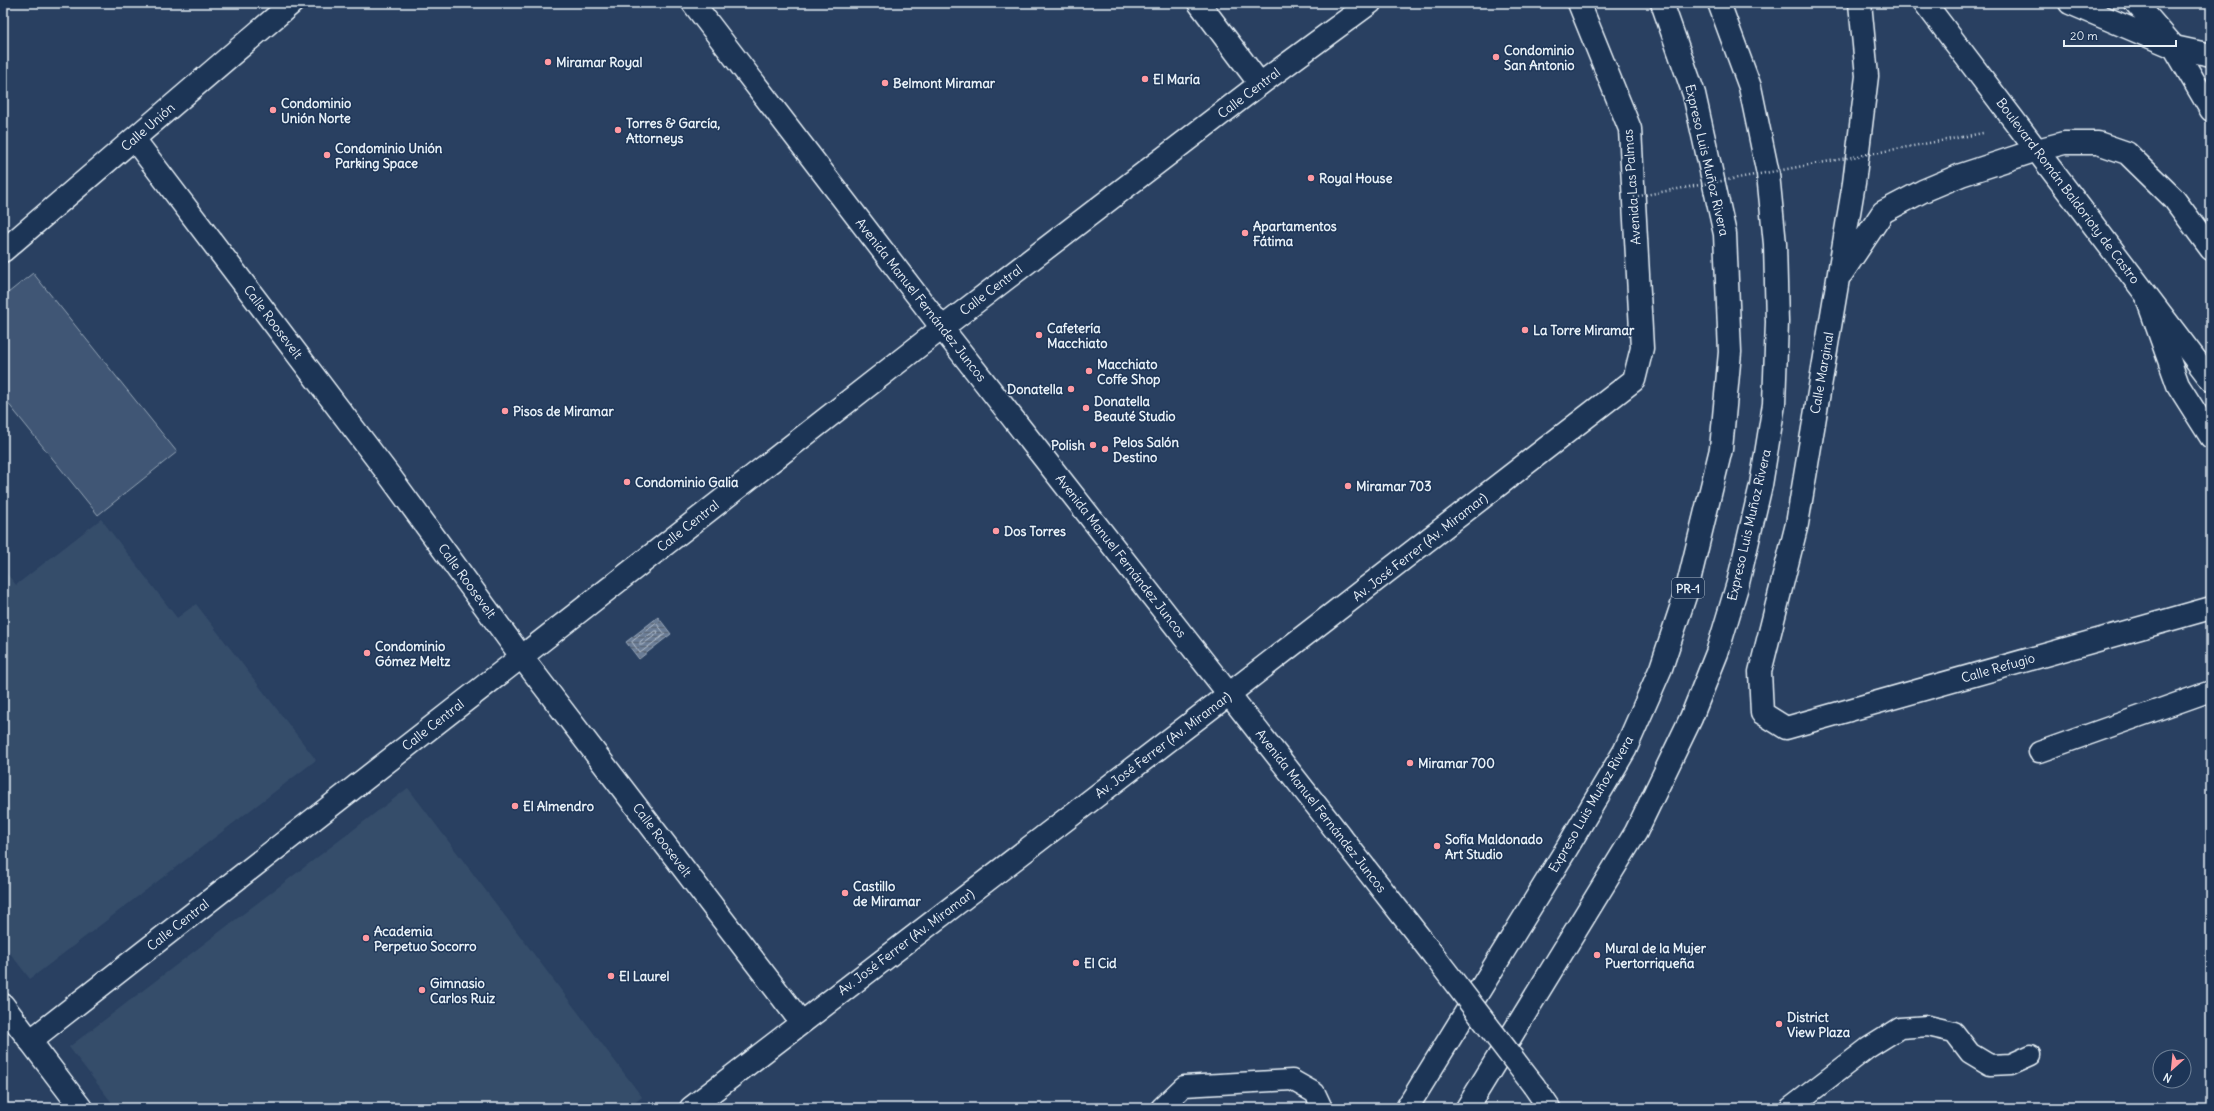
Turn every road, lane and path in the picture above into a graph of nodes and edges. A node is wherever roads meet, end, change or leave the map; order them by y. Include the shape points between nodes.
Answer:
1 (292, 3) edge
2 (693, 3) edge
3 (1199, 3) edge
4 (1370, 3) edge
5 (1579, 3) edge
6 (1662, 3) edge
7 (1719, 3) edge
8 (1860, 3) edge
9 (1925, 3) edge
10 (2070, 3) edge
11 (2136, 3) edge
12 (2174, 47) junction
13 (2211, 55) edge
14 (1260, 84) junction
15 (2211, 110) edge
16 (1962, 137) dead end
17 (134, 139) junction
18 (2037, 150) junction
19 (1634, 197) junction
20 (2211, 249) edge
21 (3, 251) edge
22 (1838, 279) junction
23 (2145, 292) junction
24 (942, 328) junction
25 (1634, 380) joint
26 (2211, 380) edge
27 (2211, 437) edge
28 (2211, 608) edge
29 (522, 656) junction
30 (2211, 691) edge
31 (1230, 694) junction
32 (1786, 728) joint
33 (2039, 752) dead end
34 (3, 1005) edge
35 (801, 1022) junction
36 (30, 1041) junction
37 (2031, 1055) dead end
38 (81, 1108) edge
39 (691, 1108) edge
40 (1161, 1108) edge
41 (1322, 1108) edge
42 (1407, 1108) edge
43 (1467, 1108) edge
44 (1549, 1108) edge
45 (1790, 1108) edge

1 - 17 main road, Calle Unión
2 - 24 main road, Avenida Manuel Fernández Juncos
3 - 14 main road
4 - 14 main road, Calle Central
5 - 19 main road, Avenida Las Palmas via 1630,129
6 - 42 main road, Expreso Luis Muñoz Rivera / PR-1 via 1694,94 1725,234 1730,352 1721,449 1686,593 1661,668 1625,750
7 - 43 main road, Expreso Luis Muñoz Rivera via 1750,87 1768,174 1775,244 1777,322 1774,404 1761,485 1738,583 1717,653 1691,718 1636,832
8 - 22 main road, Calle Marginal via 1867,76 1854,183
9 - 18 main road, Boulevard Román Baldorioty de Castro
10 - 12 main road
11 - 12 main road
12 - 13 main road
12 - 15 main road
14 - 24 main road, Calle Central
16 - 19 path, bridge
17 - 21 main road, Calle Unión
17 - 29 main road, Calle Roosevelt via 389,475
18 - 20 main road via 2064,143 2098,143 2127,153 2174,199
18 - 22 main road via 1961,175 1883,212
18 - 23 main road, Boulevard Román Baldorioty de Castro
19 - 25 main road, Avenida Las Palmas via 1642,348
22 - 32 main road, Calle Marginal via 1797,524 1760,672 1762,713
23 - 26 main road, Boulevard Román Baldorioty de Castro
23 - 27 main road via 2178,385
24 - 29 main road, Calle Central
24 - 31 main road, Avenida Manuel Fernández Juncos
25 - 31 main road, Av. José Ferrer (Av. Miramar)
28 - 32 main road, Calle Refugio
29 - 35 main road, Calle Roosevelt
29 - 36 main road, Calle Central
30 - 33 lane
31 - 35 main road, Av. José Ferrer (Av. Miramar)
31 - 44 main road, Avenida Manuel Fernández Juncos, bridge via 1436,957
34 - 36 main road
35 - 39 main road, Av. José Ferrer (Av. Miramar)
36 - 38 main road
37 - 45 lane via 2011,1064 1990,1065 1970,1053 1954,1032 1928,1026 1900,1028 1868,1048
40 - 41 lane via 1184,1086 1292,1080 1315,1092

